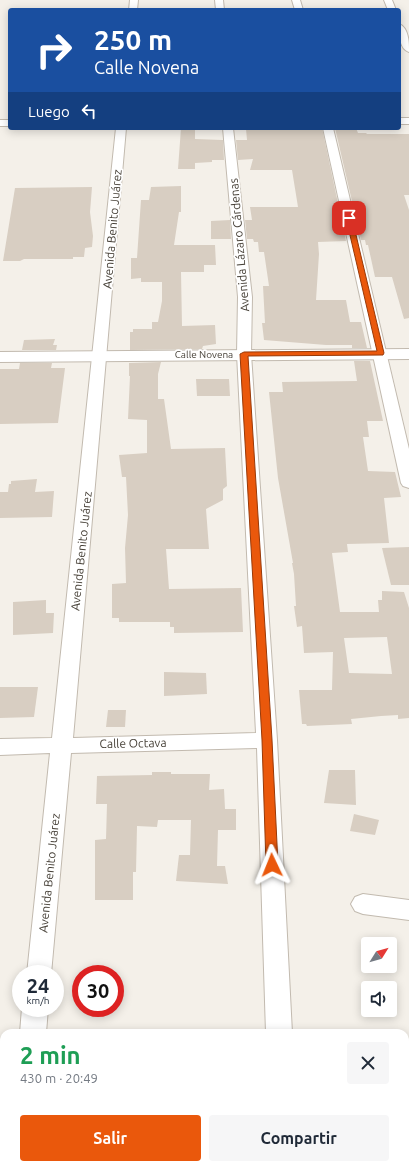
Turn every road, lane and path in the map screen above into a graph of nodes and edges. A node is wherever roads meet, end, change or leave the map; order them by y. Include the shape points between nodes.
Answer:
1 (402, 31) edge
2 (409, 49) edge
3 (121, 130) edge
4 (228, 130) edge
5 (328, 130) edge
6 (381, 353) junction
7 (244, 354) junction
8 (409, 354) edge
9 (100, 355) junction
10 (0, 356) edge
11 (409, 483) edge
12 (267, 740) junction
13 (62, 745) junction
14 (0, 747) edge
15 (363, 904) dead end
16 (409, 910) edge
17 (40, 965) edge
18 (34, 1017) edge
19 (33, 1029) edge
20 (279, 1029) edge

1 - 2 street
3 - 9 street, Avenida Benito Juárez
4 - 7 street, Avenida Lázaro Cárdenas via 245,297
5 - 6 street
6 - 7 street, Calle Novena
6 - 8 street, Calle Novena
6 - 11 street
7 - 9 street, Calle Novena
7 - 12 street, Avenida Lázaro Cárdenas
9 - 10 street, Calle Novena
9 - 13 street, Avenida Benito Juárez
12 - 13 street, Calle Octava
12 - 20 street, Avenida Lázaro Cárdenas
13 - 14 street, Calle Octava
13 - 17 street, Avenida Benito Juárez
15 - 16 street
18 - 19 street

